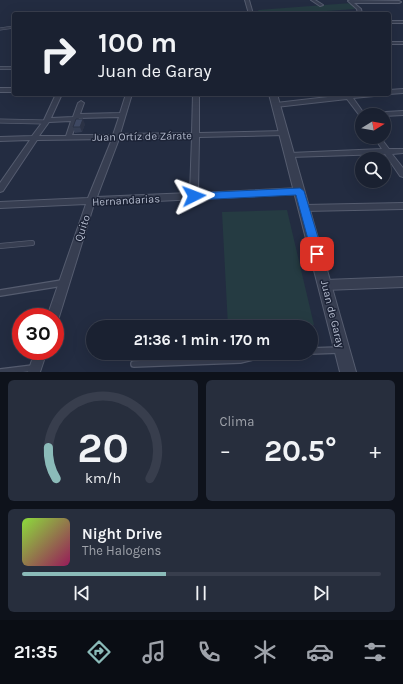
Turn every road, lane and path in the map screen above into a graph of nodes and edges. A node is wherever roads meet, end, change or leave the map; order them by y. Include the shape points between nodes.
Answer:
1 (247, 0) edge
2 (313, 0) edge
3 (351, 1) edge
4 (400, 3) edge
5 (321, 5) dead end
6 (250, 12) edge
7 (360, 12) edge
8 (391, 22) edge
9 (403, 22) edge
10 (12, 27) edge
11 (0, 29) edge
12 (391, 43) edge
13 (403, 43) edge
14 (0, 68) edge
15 (12, 68) edge
16 (0, 90) edge
17 (12, 90) edge
18 (403, 91) edge
19 (392, 92) edge
20 (58, 96) edge
21 (127, 96) edge
22 (196, 96) edge
23 (330, 96) edge
24 (349, 96) edge
25 (275, 99) edge
26 (81, 103) dead end
27 (357, 108) edge
28 (403, 113) edge
29 (391, 114) edge
30 (122, 115) junction
31 (76, 118) junction
32 (0, 121) edge
33 (46, 121) junction
34 (284, 133) junction
35 (195, 136) junction
36 (116, 137) junction
37 (35, 138) junction
38 (68, 138) junction
39 (0, 139) edge
40 (382, 144) edge
41 (403, 151) edge
42 (387, 152) joint
43 (355, 153) edge
44 (290, 155) junction
45 (391, 158) edge
46 (403, 174) edge
47 (0, 189) edge
48 (300, 191) junction
49 (194, 196) junction
50 (91, 201) junction
51 (0, 205) edge
52 (403, 206) edge
53 (305, 208) junction
54 (32, 243) dead end
55 (0, 246) edge
56 (65, 282) junction
57 (403, 282) edge
58 (325, 285) junction
59 (0, 293) edge
60 (56, 308) edge
61 (342, 350) junction
62 (318, 351) edge
63 (38, 360) edge
64 (240, 360) edge
65 (134, 364) dead end
66 (35, 370) edge
67 (0, 372) edge
68 (348, 372) edge

1 - 6 street
2 - 5 street
3 - 4 street
3 - 7 street
8 - 9 street
10 - 11 lane
12 - 13 street
14 - 15 lane
16 - 17 street
18 - 19 street
20 - 33 street
21 - 30 street, Quito
22 - 35 street
23 - 25 street
24 - 27 street
25 - 34 street, Juan de Garay
26 - 31 street
28 - 29 street
30 - 31 street
30 - 36 street, Quito
31 - 33 street
31 - 38 street
32 - 33 lane
33 - 37 street
34 - 35 street, Juan Ortíz de Zárate
34 - 44 street, Juan de Garay
35 - 36 street, Juan Ortíz de Zárate
35 - 49 street
36 - 38 street, Juan Ortíz de Zárate
36 - 50 street, Quito
37 - 38 street, Juan Ortíz de Zárate
37 - 39 street, Juan Ortíz de Zárate
37 - 47 street
40 - 42 street
41 - 42 street
43 - 44 street
44 - 48 street, Juan de Garay
45 - 46 street
48 - 49 street, Hernandarias
48 - 53 street, Juan de Garay
49 - 50 street, Hernandarias
50 - 51 street, Hernandarias
50 - 56 street, Quito
52 - 53 street
53 - 58 street, Juan de Garay
54 - 55 lane
56 - 59 lane
56 - 60 street, Quito
57 - 58 street
58 - 61 street, Juan de Garay
61 - 62 lane
61 - 68 street, Juan de Garay
63 - 66 street
64 - 65 lane
66 - 67 lane

